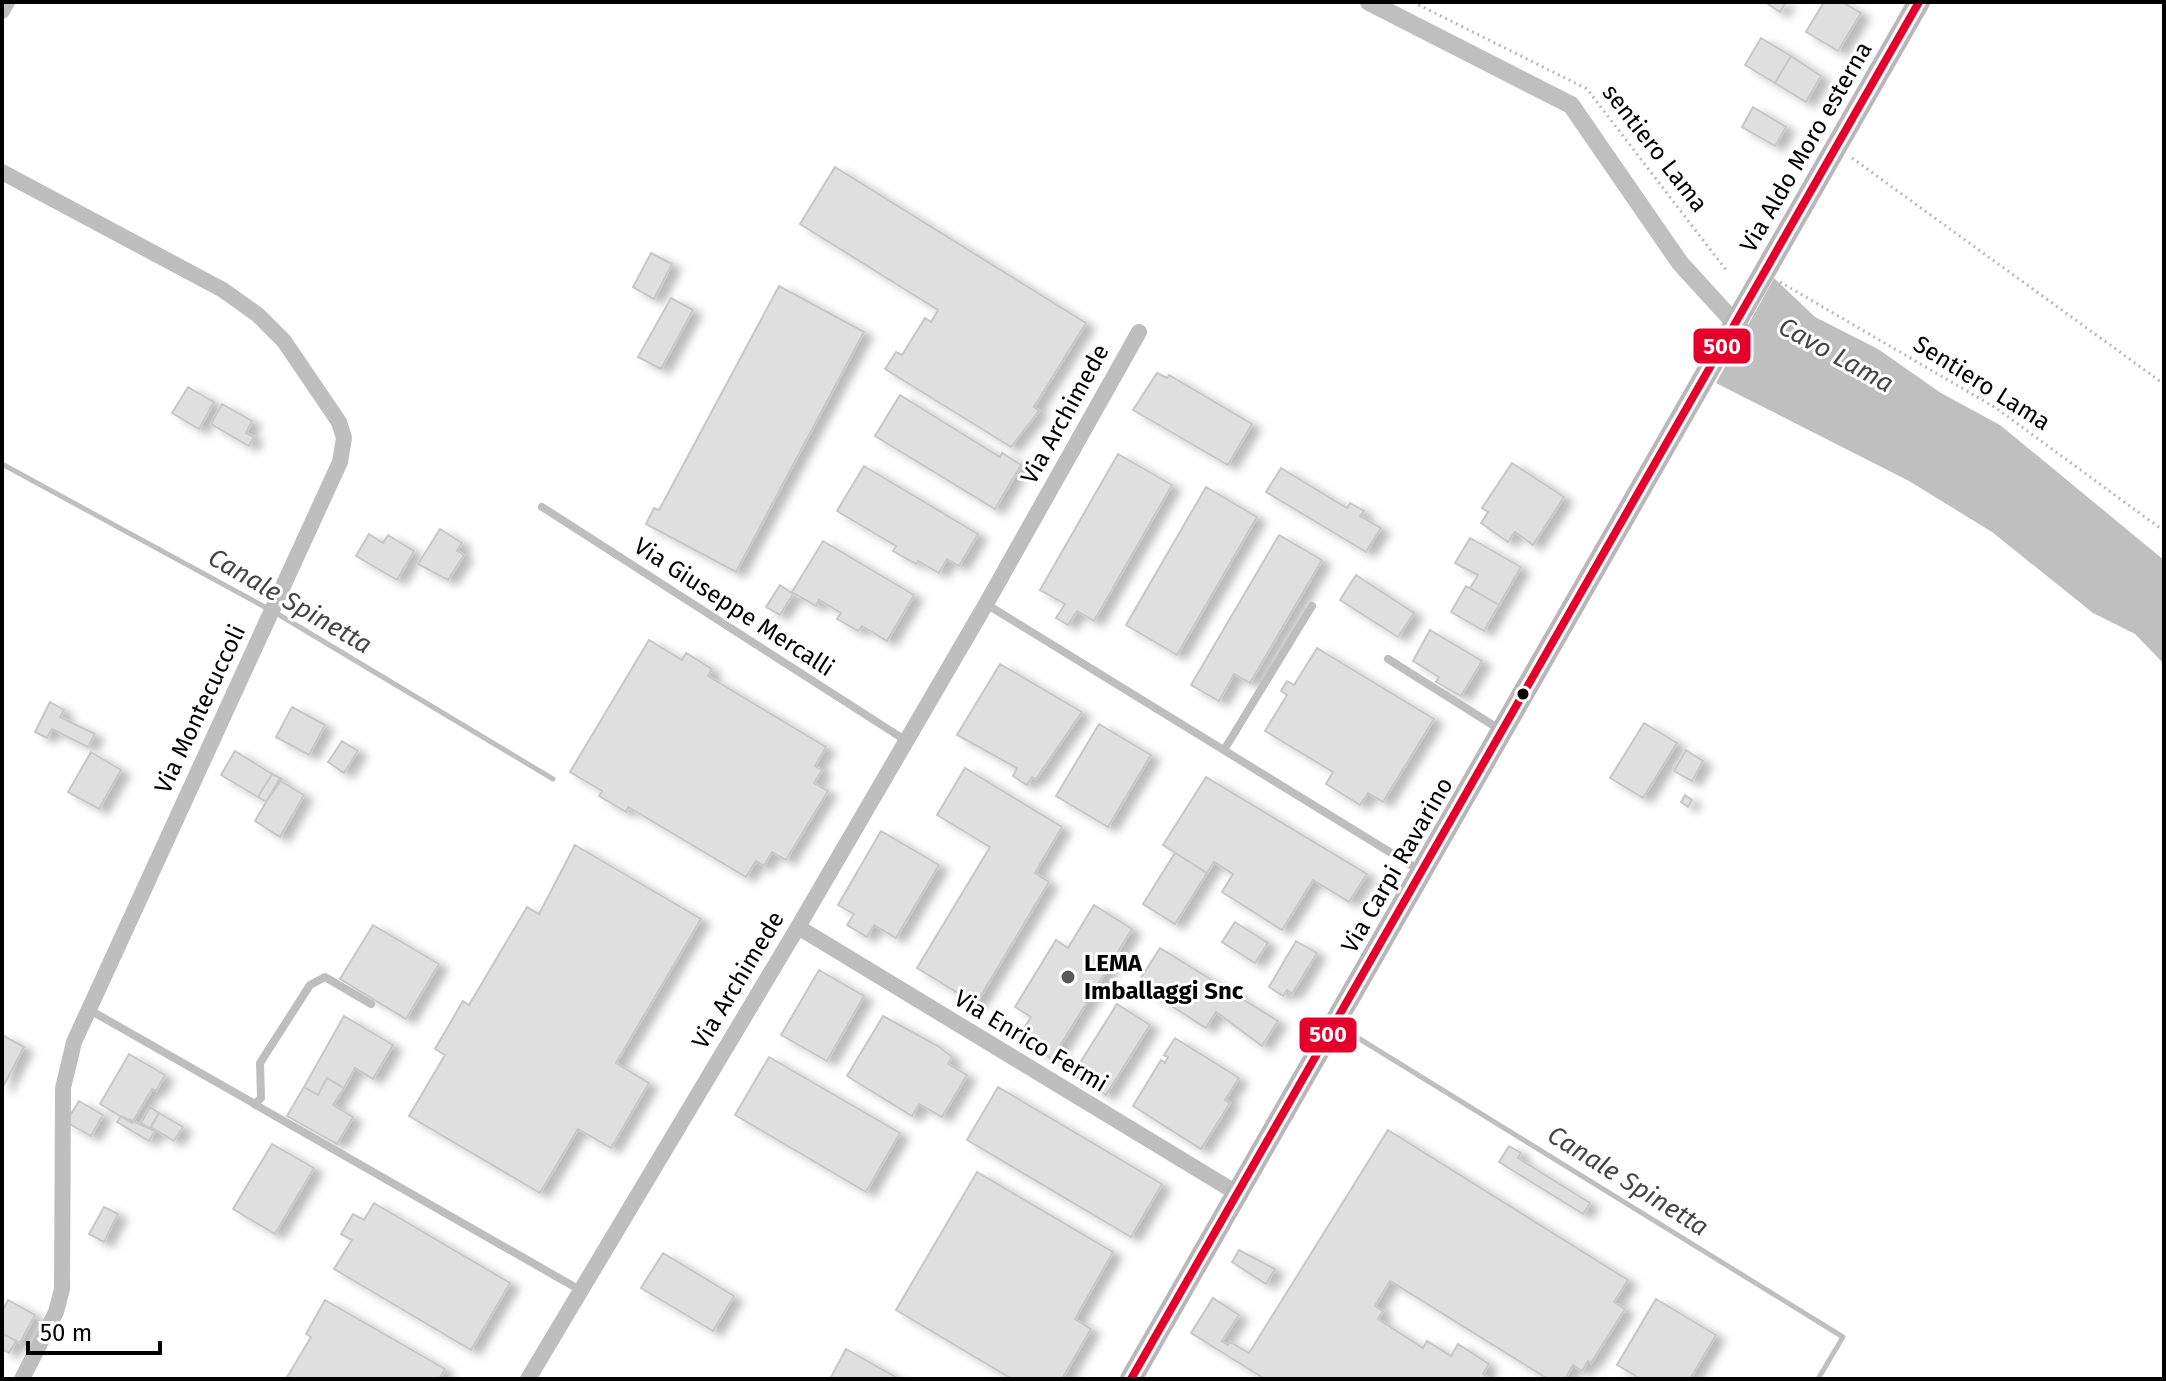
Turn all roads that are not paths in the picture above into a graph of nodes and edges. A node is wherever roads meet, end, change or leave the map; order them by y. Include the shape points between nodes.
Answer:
1 (7, 2) edge
2 (1919, 2) edge
3 (2, 11) edge
4 (2, 172) edge
5 (1139, 332) dead end
6 (1706, 376) joint
7 (542, 507) dead end
8 (986, 604) junction
9 (1312, 606) dead end
10 (1388, 659) dead end
11 (1503, 732) junction
12 (905, 740) junction
13 (1224, 750) junction
14 (1423, 872) junction
15 (798, 927) junction
16 (371, 1004) dead end
17 (87, 1009) junction
18 (254, 1104) junction
19 (1240, 1195) junction
20 (580, 1290) junction
21 (22, 1379) edge
22 (528, 1379) edge
23 (1131, 1379) edge

1 - 3 street
2 - 6 main road, Via Aldo Moro esterna via 1768,277
4 - 17 street, Via Montecuccoli via 223,290 258,315 284,341 326,400 344,438 340,462
5 - 8 street, Via Archimede
6 - 11 main road, Via Carpi Ravarino
7 - 12 lane, Via Giuseppe Mercalli
8 - 12 street, Via Archimede
8 - 13 lane
9 - 13 lane
10 - 11 lane
11 - 14 main road, Via Carpi Ravarino
12 - 15 street, Via Archimede
13 - 14 lane
14 - 19 main road, Via Carpi Ravarino
15 - 19 street, Via Enrico Fermi
15 - 20 street, Via Archimede
16 - 18 lane via 325,977 310,985 260,1063 261,1098
17 - 18 lane
17 - 21 street, Via Montecuccoli via 63,1088 62,1289
18 - 20 lane
19 - 23 main road, Via Carpi Ravarino
20 - 22 street, Via Archimede

